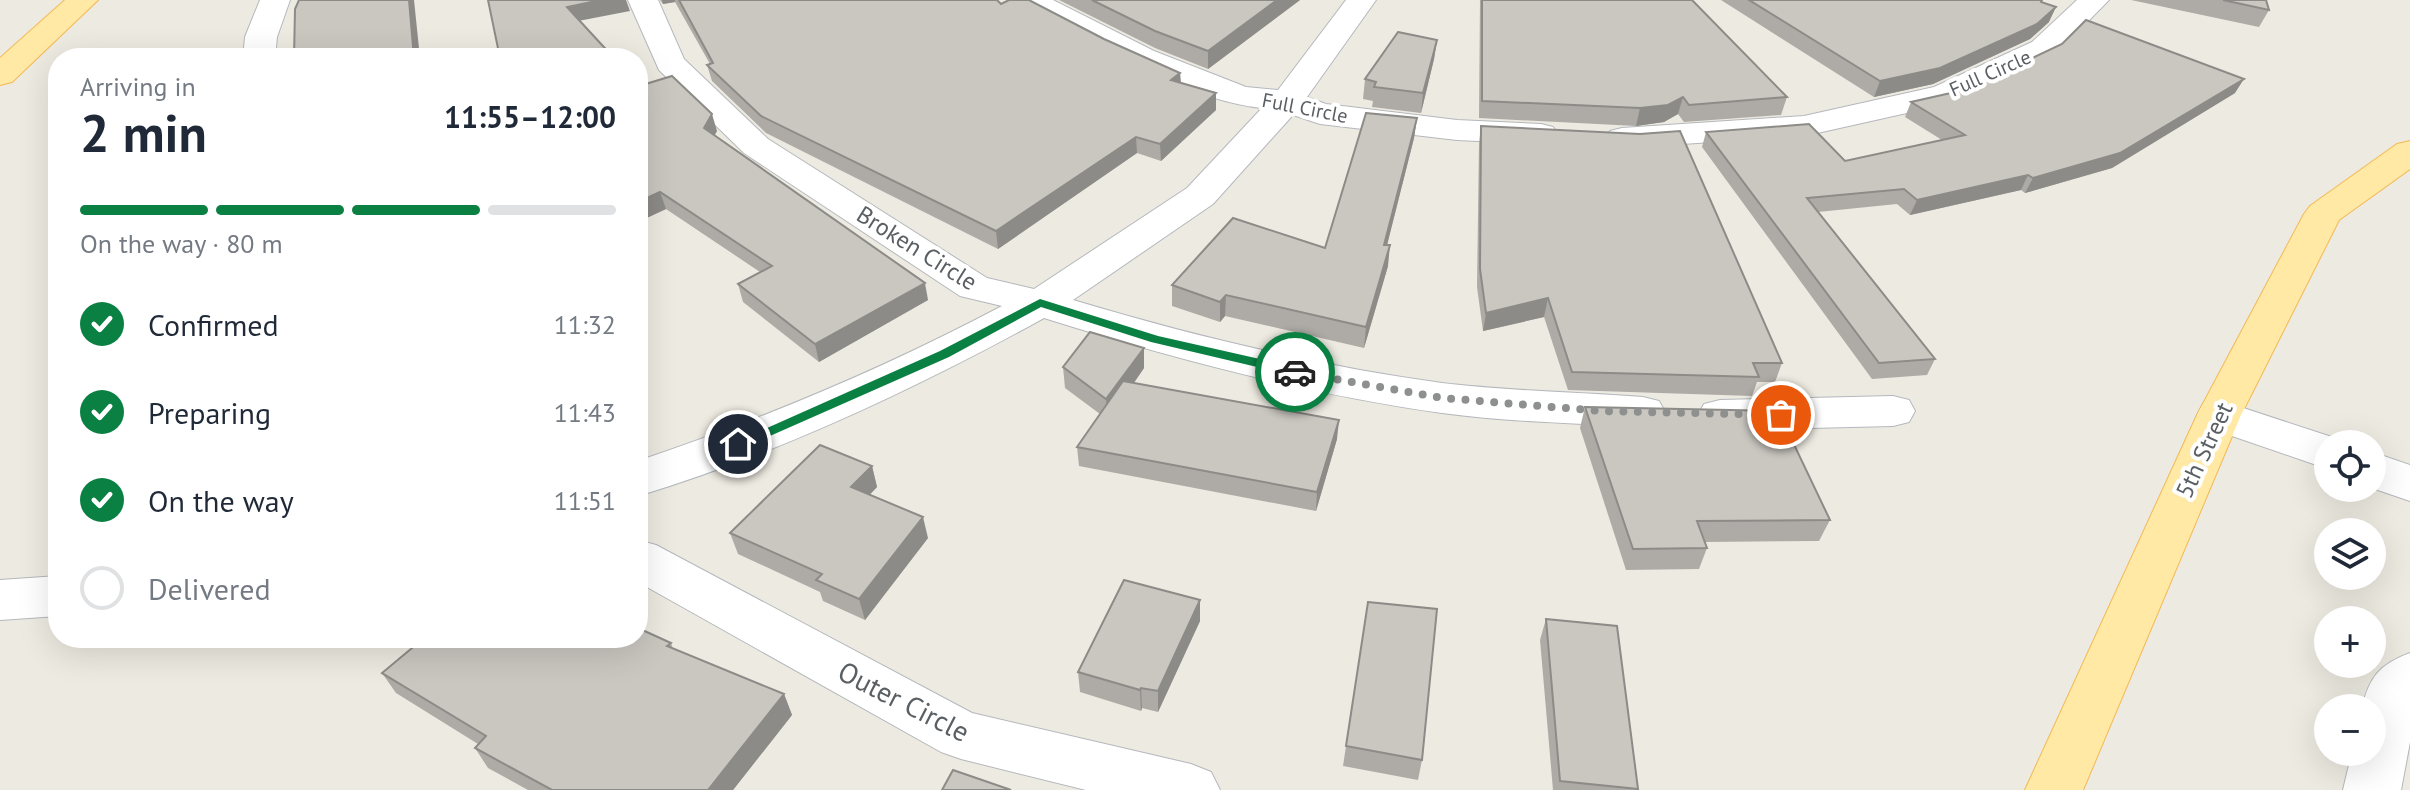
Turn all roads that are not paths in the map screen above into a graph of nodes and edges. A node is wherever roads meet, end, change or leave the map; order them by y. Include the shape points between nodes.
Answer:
1 (83, 0) edge
2 (275, 0) edge
3 (643, 0) edge
4 (1030, 0) edge
5 (1361, 0) edge
6 (2094, 0) edge
7 (260, 48) edge
8 (0, 75) edge
9 (1287, 101) junction
10 (2410, 152) edge
11 (1040, 303) junction
12 (1893, 411) dead end
13 (2219, 415) junction
14 (2314, 448) edge
15 (2386, 475) edge
16 (648, 476) edge
17 (2410, 484) edge
18 (648, 564) edge
19 (48, 597) edge
20 (0, 600) edge
21 (2410, 676) edge
22 (1191, 790) edge
23 (2054, 790) edge
24 (2372, 790) edge

1 - 8 main road
2 - 7 street
3 - 11 street, Broken Circle via 670,63 756,146 974,287
4 - 9 street, Full Circle via 1143,58 1226,91
5 - 9 street
6 - 9 street, Full Circle via 2043,49 1944,95 1804,126 1636,139 1457,130 1320,114
9 - 11 street via 1200,196
10 - 13 main road, 5th Street via 2323,214
11 - 12 street, Broken Circle via 1276,368 1443,398 1737,415
11 - 16 street via 945,354 738,444
13 - 14 street
13 - 23 main road, 5th Street
15 - 17 street
18 - 22 street, Outer Circle via 961,735
19 - 20 street
21 - 24 street via 2393,689

